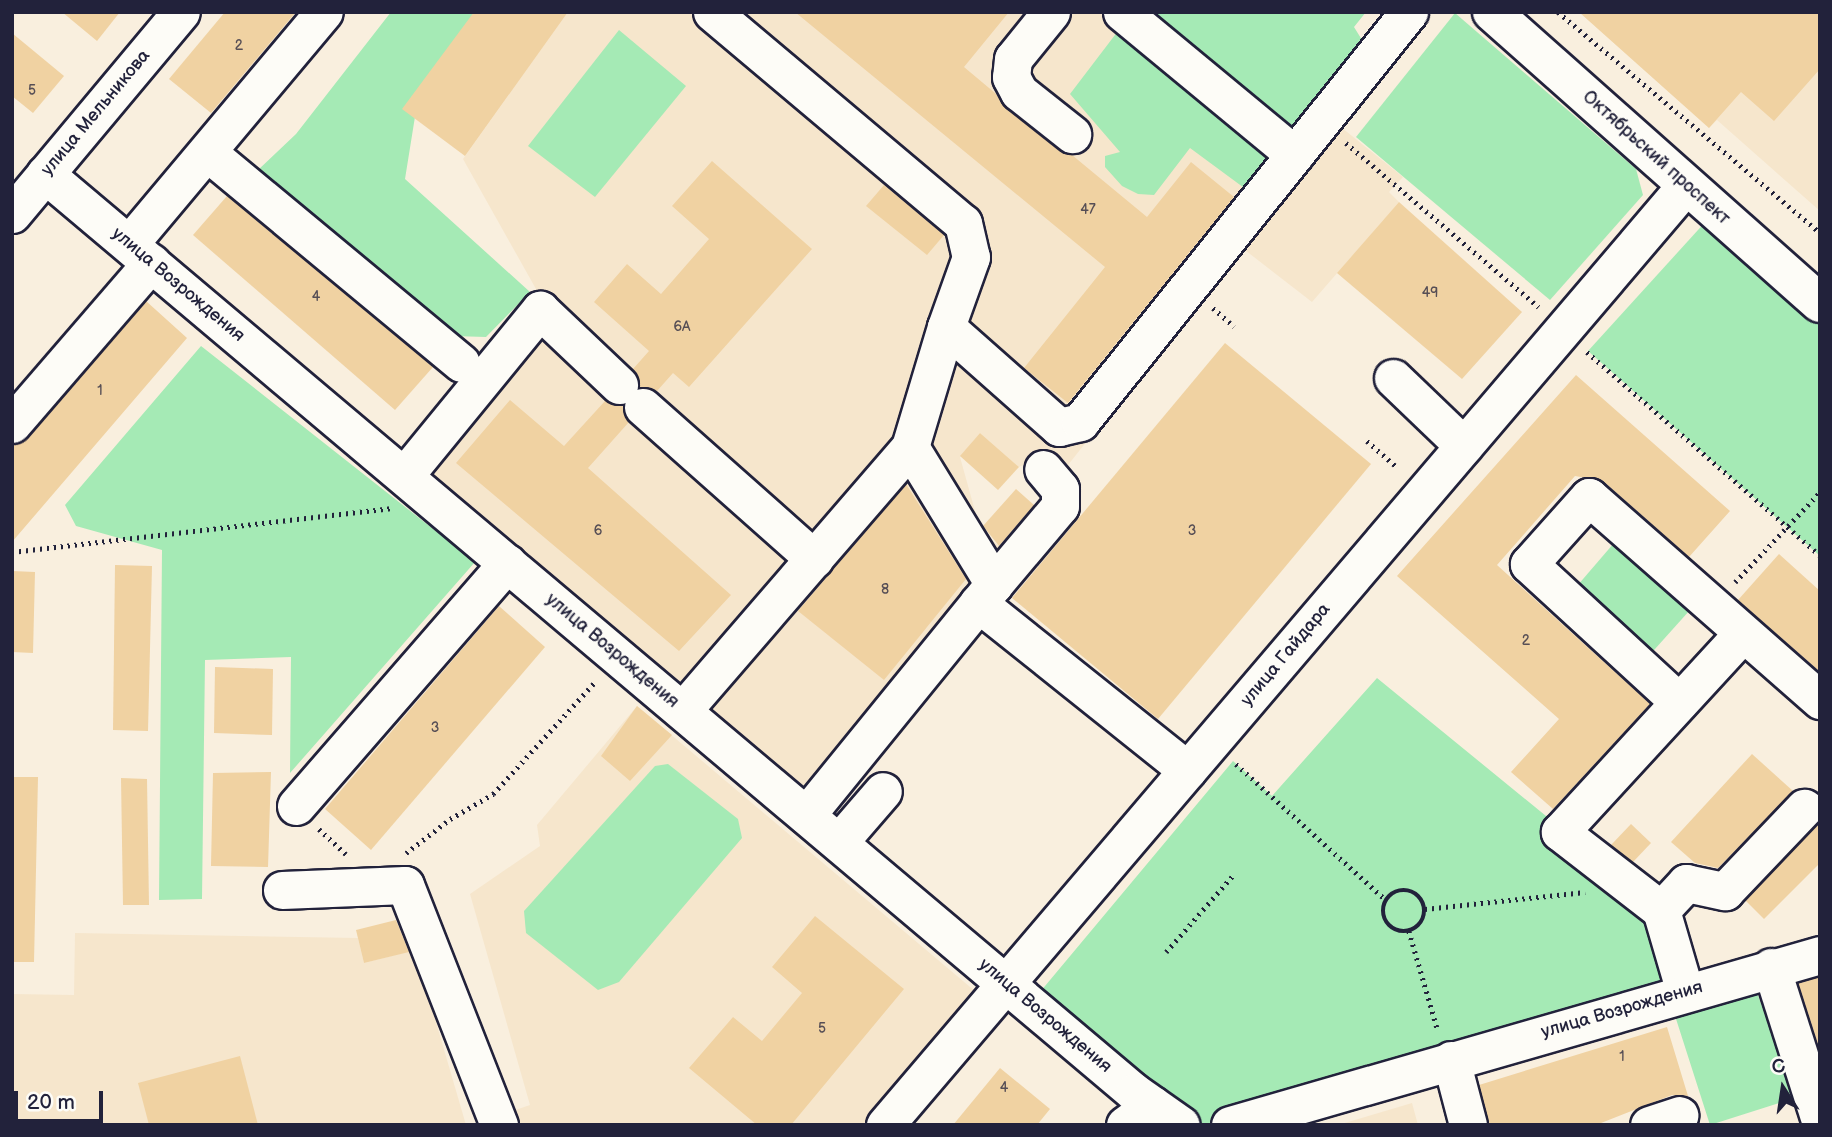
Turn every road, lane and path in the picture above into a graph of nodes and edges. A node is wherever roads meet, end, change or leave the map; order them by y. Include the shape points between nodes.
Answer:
1 (181, 12) edge
2 (324, 12) edge
3 (712, 12) edge
4 (1051, 12) edge
5 (1122, 12) edge
6 (1409, 12) edge
7 (1492, 12) edge
8 (1558, 12) edge
9 (1072, 134) dead end
10 (1347, 144) dead end
11 (207, 152) junction
12 (1295, 155) junction
13 (45, 174) junction
14 (1686, 185) junction
15 (12, 214) edge
16 (1820, 233) edge
17 (140, 253) junction
18 (1820, 303) edge
19 (1546, 313) dead end
20 (946, 327) junction
21 (1579, 361) dead end
22 (461, 363) dead end
23 (1393, 378) dead end
24 (12, 424) edge
25 (1367, 441) dead end
26 (1464, 446) junction
27 (909, 447) junction
28 (1396, 466) dead end
29 (1044, 469) dead end
30 (404, 476) junction
31 (1820, 492) edge
32 (436, 502) junction
33 (1788, 527) junction
34 (12, 552) edge
35 (1820, 555) edge
36 (814, 559) junction
37 (507, 563) junction
38 (986, 593) junction
39 (1712, 605) junction
40 (1743, 633) junction
41 (617, 656) junction
42 (1820, 700) edge
43 (1679, 702) junction
44 (683, 710) junction
45 (1242, 751) dead end
46 (1187, 770) junction
47 (883, 791) dead end
48 (296, 806) joint
49 (1804, 808) dead end
50 (806, 815) junction
51 (839, 842) junction
52 (1234, 874) dead end
53 (381, 886) junction
54 (1632, 887) junction
55 (282, 890) dead end
56 (1386, 900) junction
57 (1425, 909) junction
58 (1661, 910) junction
59 (1409, 931) junction
60 (1166, 952) dead end
61 (1820, 955) edge
62 (1771, 967) junction
63 (1006, 983) junction
64 (1685, 992) junction
65 (1449, 1061) junction
66 (1153, 1118) edge
67 (1820, 1121) edge
68 (499, 1125) edge
69 (885, 1125) edge
70 (1230, 1125) edge
71 (1468, 1125) edge

1 - 13 street, улица Мельникова
2 - 11 street
3 - 20 street via 963,223 971,257
4 - 9 street via 1013,60 1011,77 1019,92
5 - 12 street
6 - 12 street
7 - 14 main road, Октябрьский проспект
8 - 16 path
10 - 19 path
11 - 17 street
11 - 22 street
12 - 20 street via 1072,427 1049,421
13 - 15 street, улица Мельникова
13 - 17 street, улица Возрождения
14 - 18 main road, Октябрьский проспект
14 - 26 street, улица Гайдара
17 - 24 street
17 - 30 street, улица Возрождения
20 - 27 street
21 - 33 path via 1588,351
23 - 26 street
25 - 28 path
26 - 46 street, улица Гайдара
27 - 36 street
27 - 38 street
29 - 38 street via 1060,489 1059,506
30 - 32 street, улица Возрождения
30 - 36 street via 540,310
31 - 33 path
32 - 34 path
32 - 37 street, улица Возрождения
33 - 35 path
33 - 39 path
36 - 44 street
37 - 41 street, улица Возрождения
37 - 48 street
38 - 46 street via 1133,738
38 - 50 street
39 - 40 street
39 - 43 street via 1589,497 1530,564
40 - 42 street
40 - 43 street
41 - 44 street, улица Возрождения
41 - 53 path via 493,794 409,850
43 - 54 street via 1560,832
44 - 50 street, улица Возрождения
45 - 56 path via 1233,761
46 - 63 street, улица Гайдара
47 - 51 street
48 - 53 path
49 - 58 street via 1725,891 1686,883
50 - 51 street, улица Возрождения
51 - 63 street, улица Возрождения
52 - 60 path
53 - 55 street
53 - 68 street via 405,885
54 - 57 path
54 - 58 street
56 - 57 path via 1409,890 1420,897
56 - 59 path via 1387,923
57 - 59 path via 1423,920
58 - 64 street
59 - 65 path
61 - 62 street, улица Возрождения
62 - 64 street, улица Возрождения
62 - 67 street
63 - 66 street, улица Возрождения
63 - 69 street, улица Гайдара
64 - 65 street, улица Возрождения
65 - 70 street, улица Возрождения
65 - 71 street

